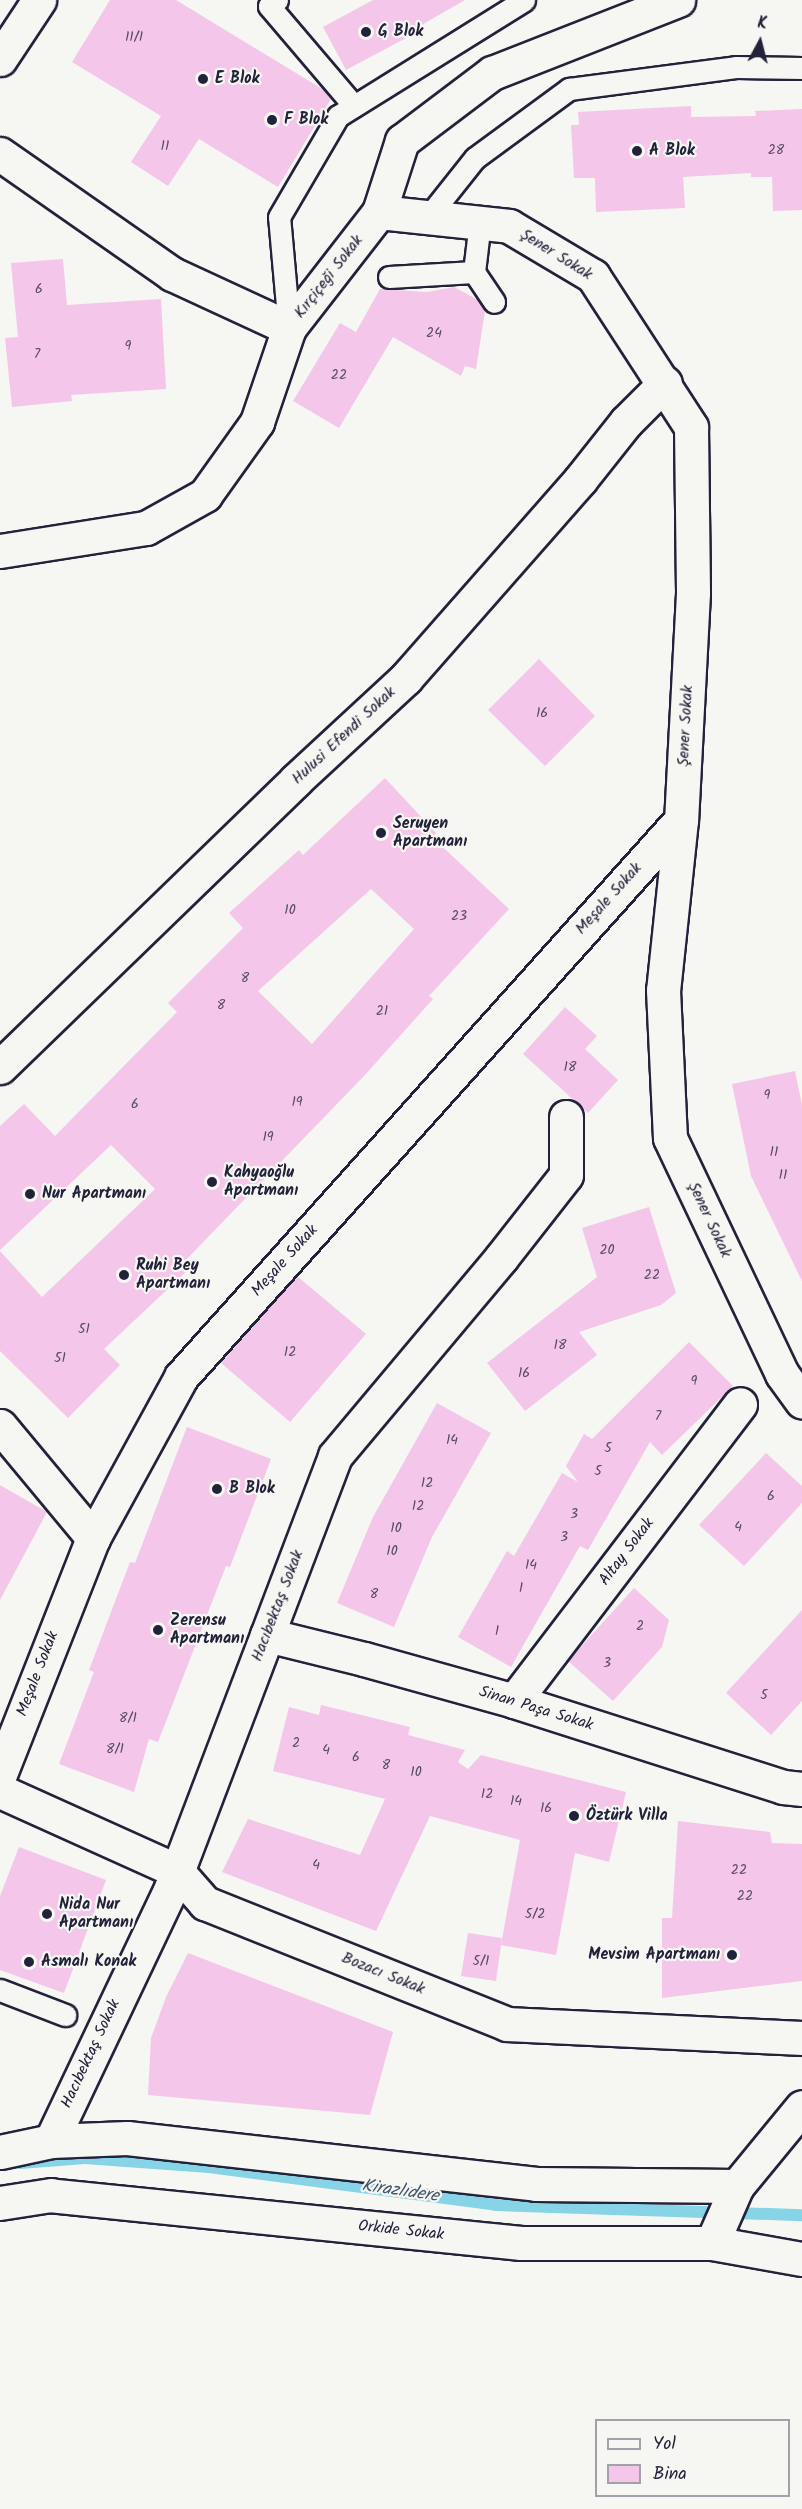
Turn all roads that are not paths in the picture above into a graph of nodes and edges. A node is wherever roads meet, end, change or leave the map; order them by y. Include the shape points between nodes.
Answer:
1 (39, 0) edge
2 (277, 0) edge
3 (524, 0) edge
4 (678, 0) edge
5 (0, 59) edge
6 (802, 68) edge
7 (354, 106) junction
8 (0, 154) edge
9 (379, 212) junction
10 (428, 217) junction
11 (480, 222) junction
12 (474, 272) junction
13 (389, 277) dead end
14 (494, 302) dead end
15 (289, 328) junction
16 (665, 383) junction
17 (0, 551) edge
18 (681, 820) junction
19 (1, 1063) edge
20 (566, 1117) dead end
21 (802, 1402) edge
22 (740, 1404) dead end
23 (0, 1426) edge
24 (93, 1538) junction
25 (267, 1635) junction
26 (514, 1701) junction
27 (0, 1774) edge
28 (802, 1790) edge
29 (0, 1791) edge
30 (177, 1870) junction
31 (0, 1990) edge
32 (65, 2015) dead end
33 (802, 2038) edge
34 (802, 2107) edge
35 (51, 2141) junction
36 (0, 2152) edge
37 (737, 2186) junction
38 (0, 2203) edge
39 (712, 2243) junction
40 (802, 2259) edge

1 - 5 street
2 - 7 lane via 269,6
3 - 7 lane
4 - 9 street, Kırçiçeği Sokak via 492,73 402,141
6 - 10 lane via 736,68 569,89 475,158
7 - 15 lane via 338,116 279,217
8 - 15 street via 172,274
9 - 10 street, Şener Sokak
9 - 15 street, Kırçiçeği Sokak
10 - 11 street, Şener Sokak
11 - 12 lane
11 - 16 street, Şener Sokak via 509,226 593,276
12 - 13 lane
12 - 14 lane
15 - 17 street, Kırçiçeği Sokak via 257,422 206,495 146,528
16 - 18 street, Şener Sokak via 691,427 693,593
16 - 19 street, Hulusi Efendi Sokak via 626,422 406,678
18 - 21 street, Şener Sokak via 663,990 670,1138 782,1374
18 - 24 street, Meşale Sokak via 181,1377
20 - 25 street, Hacıbektaş Sokak via 566,1175 335,1456
22 - 26 street, Altay Sokak
23 - 24 street
24 - 27 street, Meşale Sokak
25 - 26 street, Sinan Paşa Sokak
25 - 30 street, Hacıbektaş Sokak
26 - 28 street, Sinan Paşa Sokak
29 - 30 street, Bozacı Sokak
30 - 33 street, Bozacı Sokak via 206,1903 507,2024
30 - 35 street, Hacıbektaş Sokak
31 - 32 lane
34 - 37 street
35 - 36 street
35 - 37 street via 128,2138 536,2184
37 - 39 street
38 - 39 street, Orkide Sokak via 51,2195 521,2243
39 - 40 street, Orkide Sokak

